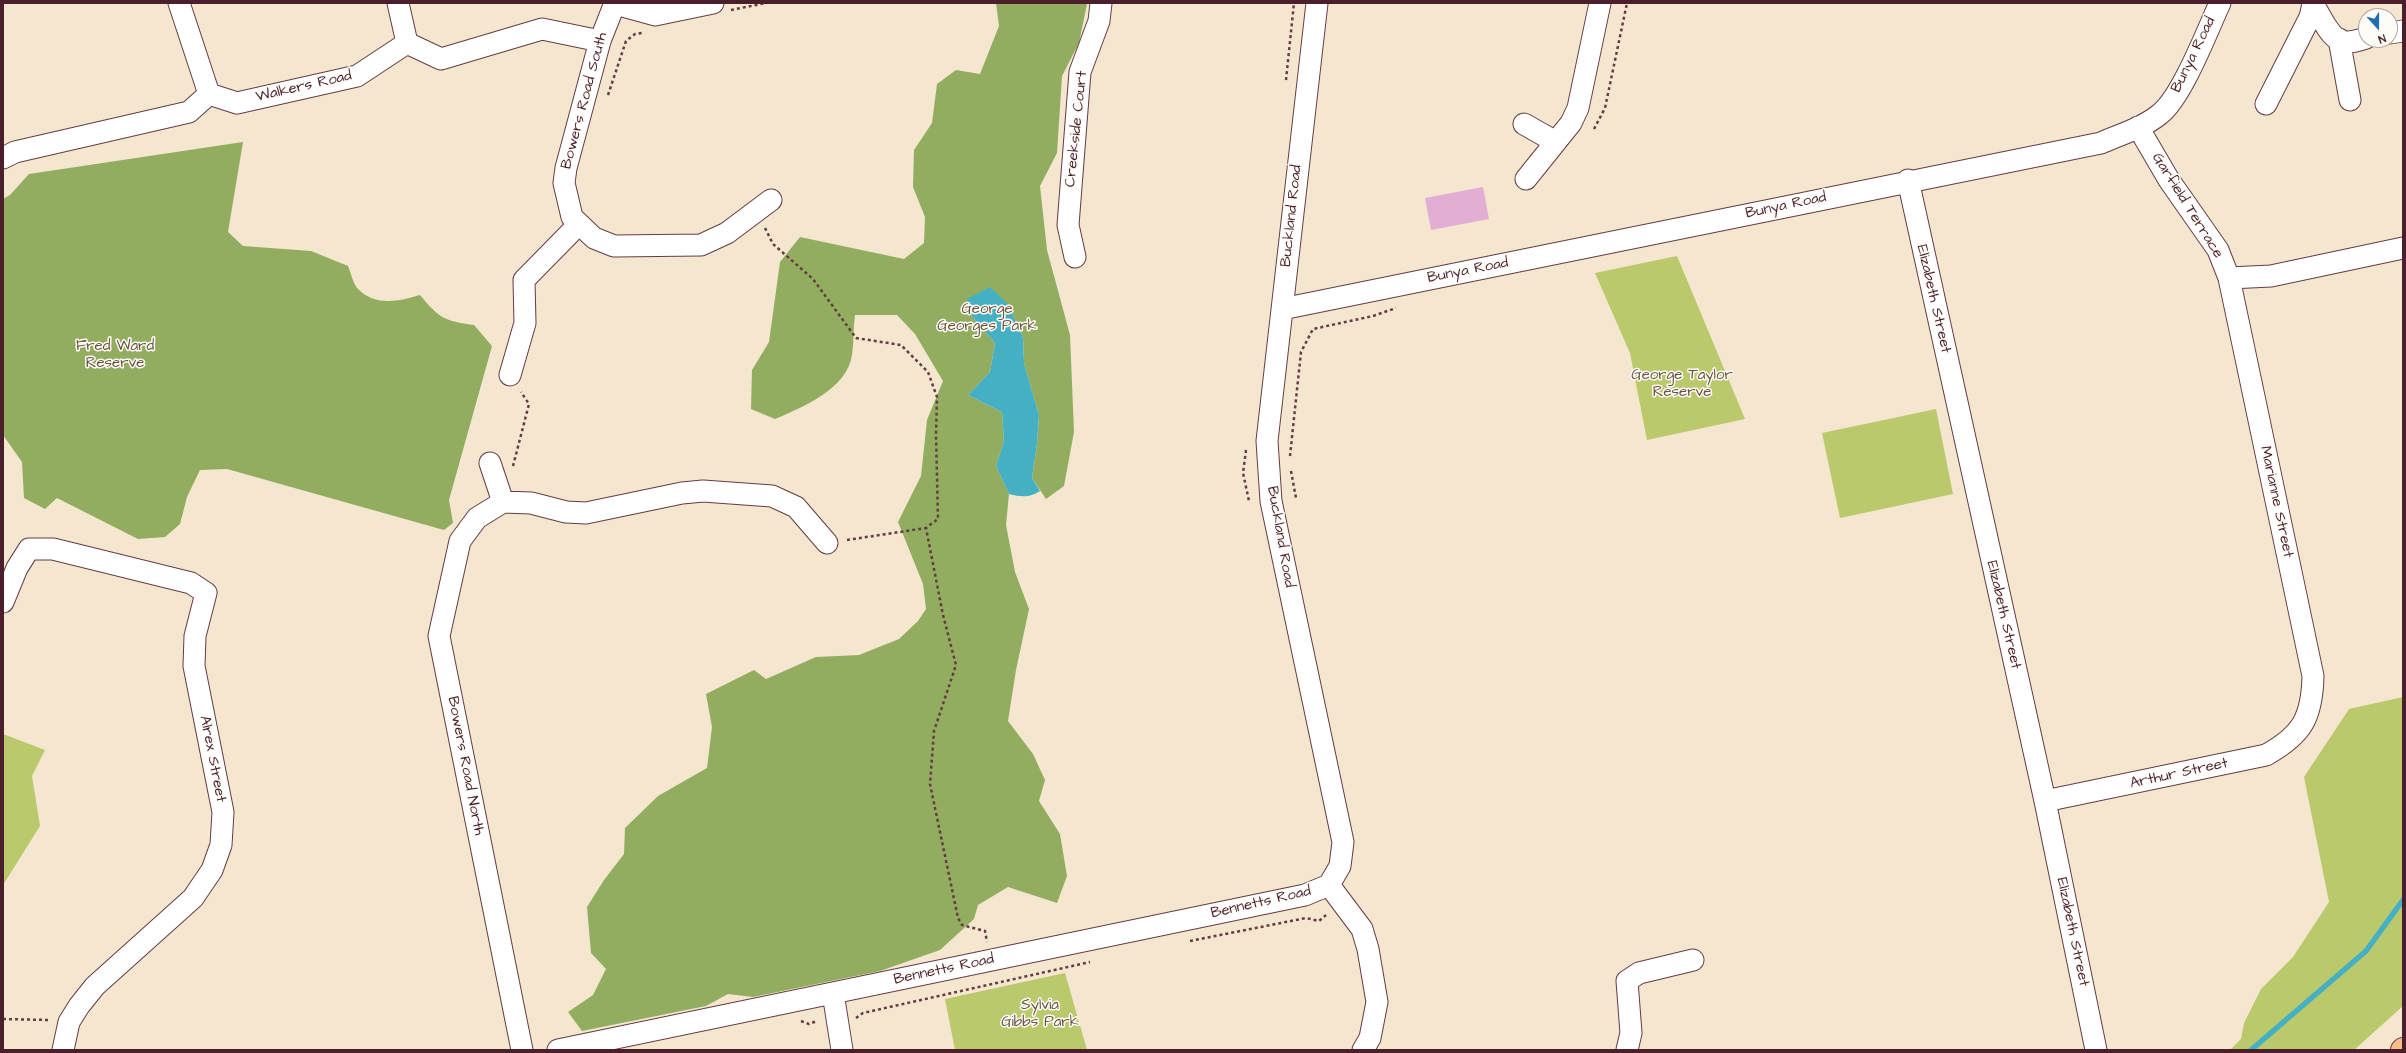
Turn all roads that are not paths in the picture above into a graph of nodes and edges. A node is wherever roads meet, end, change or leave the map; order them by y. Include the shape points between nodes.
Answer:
1 (179, 3) edge
2 (398, 3) edge
3 (1101, 3) edge
4 (1317, 3) edge
5 (1600, 3) edge
6 (2220, 3) edge
7 (2318, 3) edge
8 (615, 4) edge
9 (720, 7) edge
10 (2336, 37) junction
11 (2358, 40) edge
12 (600, 41) junction
13 (408, 43) junction
14 (208, 94) junction
15 (2350, 100) dead end
16 (2266, 104) dead end
17 (1524, 124) dead end
18 (2138, 127) junction
19 (1554, 141) junction
20 (3, 158) edge
21 (1526, 179) dead end
22 (1908, 180) junction
23 (763, 205) road end
24 (578, 225) junction
25 (2403, 248) edge
26 (1075, 257) dead end
27 (2229, 278) junction
28 (1282, 309) junction
29 (510, 376) road end
30 (490, 463) dead end
31 (501, 495) junction
32 (826, 543) road end
33 (3, 602) edge
34 (2302, 726) joint
35 (2045, 801) junction
36 (1329, 885) junction
37 (1693, 960) dead end
38 (833, 993) junction
39 (63, 1050) edge
40 (522, 1050) edge
41 (558, 1050) edge
42 (842, 1050) edge
43 (1363, 1050) edge
44 (1627, 1050) edge
45 (2096, 1050) edge

1 - 14 street
2 - 13 street
3 - 26 street, Creekside Court via 1099,21 1080,72 1068,225
4 - 28 street, Buckland Road
5 - 19 street via 1578,108 1571,122
6 - 18 street, Bunya Road via 2178,92 2160,114
7 - 10 street
7 - 16 street
8 - 9 street via 655,15
8 - 12 street, Bowers Road South
10 - 11 street via 2346,42
10 - 15 street
12 - 13 street via 542,29 441,59
12 - 24 street, Bowers Road South via 564,182 568,207
13 - 14 street, Walkers Road via 357,76 237,103
14 - 20 street via 189,112 15,152
17 - 19 street
18 - 22 street, Bunya Road via 2102,143
18 - 27 street, Garfield Terrace via 2169,180 2218,250
19 - 21 street
22 - 28 street, Bunya Road
22 - 35 street, Elizabeth Street
23 - 24 street, Bowers Road South via 727,233 701,245 614,246 594,238
24 - 29 street via 524,280 525,323
25 - 27 street via 2271,276
27 - 34 street, Marianne Street via 2313,676 2312,702
28 - 36 street, Buckland Road via 1267,441 1271,501 1343,842 1340,866
30 - 31 street
31 - 32 street via 566,512 586,513 703,491 772,496 796,507
31 - 40 street, Bowers Road North via 460,541 439,636
33 - 39 street, Alrex Street via 17,568 29,549 53,549 191,583 206,593 195,636 194,666 223,812 221,845 212,870 193,898 95,986 69,1022
34 - 35 street, Arthur Street via 2286,744 2266,756
35 - 45 street, Elizabeth Street
36 - 38 street, Bennetts Road via 1305,895 988,951
36 - 43 street via 1362,929 1377,1002 1370,1038
37 - 44 street via 1639,973 1627,981 1631,1033
38 - 41 street, Bennetts Road
38 - 42 street

